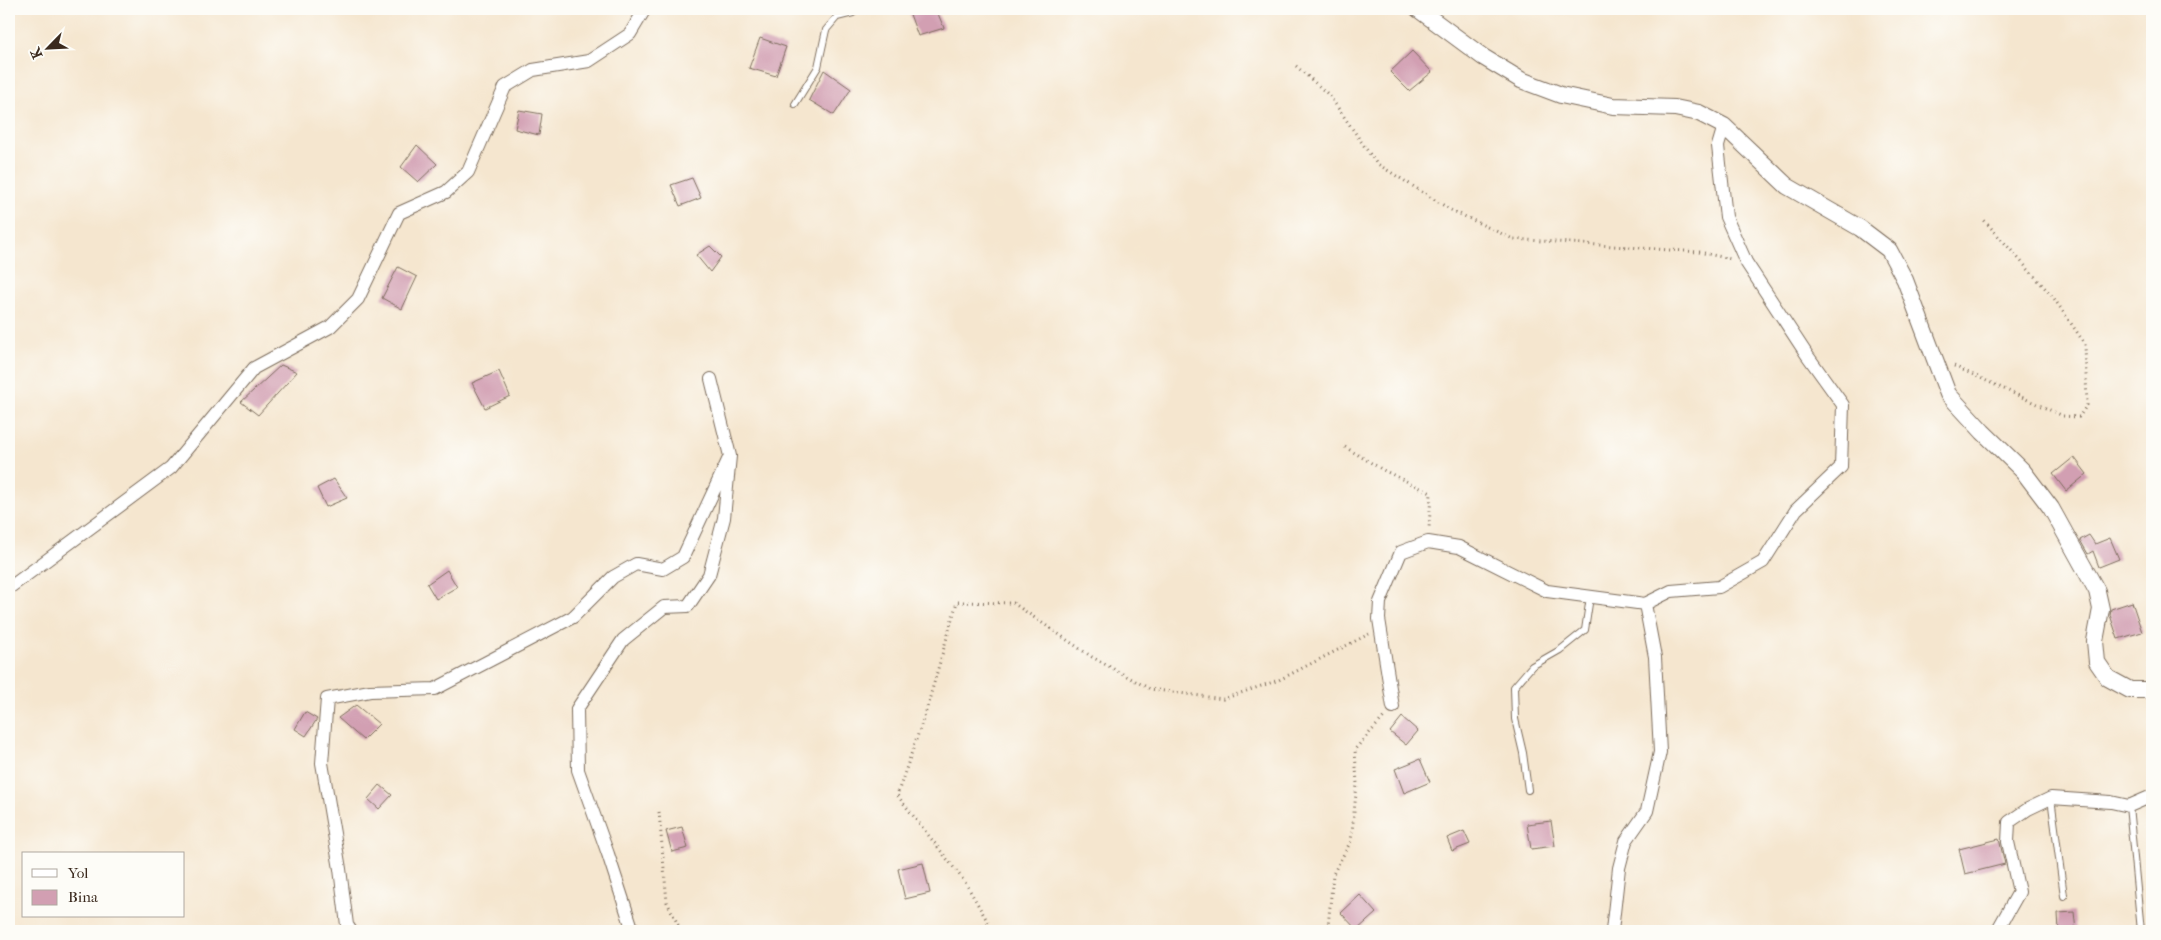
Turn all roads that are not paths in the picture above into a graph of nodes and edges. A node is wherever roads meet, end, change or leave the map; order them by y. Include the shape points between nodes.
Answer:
1 (645, 9) edge
2 (858, 9) edge
3 (1418, 9) edge
4 (795, 104) dead end
5 (1724, 126) junction
6 (711, 379) dead end
7 (730, 456) junction
8 (9, 588) edge
9 (1590, 598) junction
10 (1645, 604) junction
11 (2152, 690) edge
12 (1393, 707) road end
13 (1528, 790) dead end
14 (2152, 796) edge
15 (2051, 798) junction
16 (2130, 806) junction
17 (2064, 896) dead end
18 (351, 931) edge
19 (633, 931) edge
20 (1612, 931) edge
21 (1997, 931) edge
22 (2141, 931) edge

1 - 8 street via 630,34 589,61 533,70 505,87 468,172 446,192 399,212 358,299 330,327 254,368 172,468
2 - 4 lane via 837,17 826,30 818,66
3 - 5 street via 1483,57 1521,80 1561,95 1613,106 1675,108 1699,113
5 - 10 street via 1718,146 1726,217 1746,262 1843,406 1841,467 1796,510 1763,562 1720,587 1671,591
5 - 11 street via 1787,186 1860,228 1889,250 1905,280 1948,394 2023,471 2051,508 2093,583 2100,609 2097,662 2108,678 2130,690
6 - 7 street
7 - 18 street via 683,557 664,569 636,564 612,577 573,617 435,690 370,691 327,699 322,763 347,925
7 - 19 street via 724,518 709,575 688,606 664,606 623,640 577,710 578,770
9 - 10 street
9 - 12 street via 1547,591 1459,547 1428,542 1401,552 1380,602
9 - 13 lane via 1584,630 1560,650 1532,666 1514,686 1515,719
10 - 20 street via 1655,656 1660,752 1647,810 1626,841 1621,859
14 - 16 street
15 - 16 street
15 - 17 lane
15 - 21 street via 2028,808 2009,822 2008,842 2018,892
16 - 22 lane

